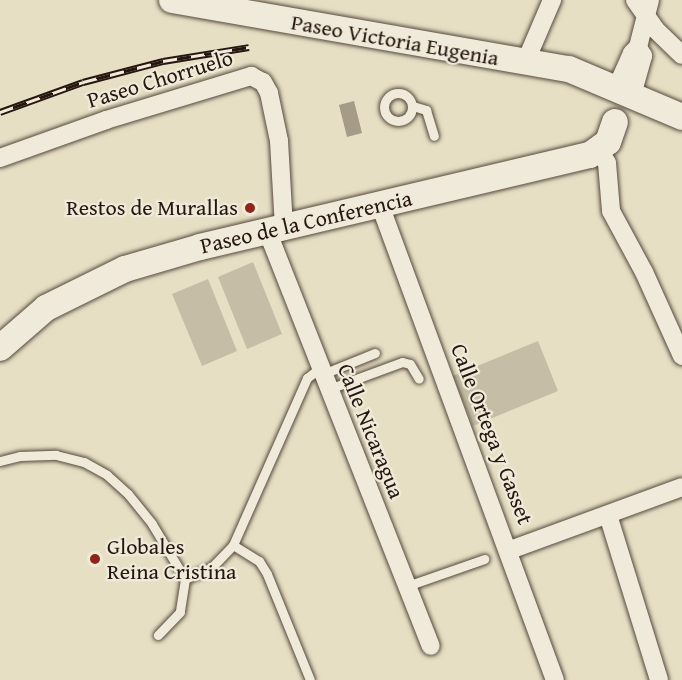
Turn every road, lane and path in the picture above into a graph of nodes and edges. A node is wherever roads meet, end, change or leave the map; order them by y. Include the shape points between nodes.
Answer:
1 (172, 0) edge
2 (552, 0) edge
3 (643, 5) edge
4 (682, 55) edge
5 (525, 63) junction
6 (624, 92) junction
7 (413, 106) junction
8 (682, 117) edge
9 (434, 136) dead end
10 (599, 150) junction
11 (0, 158) edge
12 (380, 205) junction
13 (278, 229) junction
14 (0, 348) edge
15 (375, 353) dead end
16 (682, 356) edge
17 (324, 377) junction
18 (418, 379) dead end
19 (0, 461) edge
20 (682, 487) edge
21 (608, 515) junction
22 (233, 545) junction
23 (510, 550) junction
24 (484, 559) dead end
25 (185, 579) junction
26 (407, 586) junction
27 (158, 635) dead end
28 (431, 646) dead end
29 (310, 680) edge
30 (555, 680) edge
31 (659, 680) edge

1 - 5 street, Paseo Victoria Eugenia via 408,49
2 - 5 street
3 - 4 street
3 - 6 street via 638,47 632,52
5 - 6 street, Paseo Victoria Eugenia via 569,69
6 - 8 street, Paseo Victoria Eugenia
6 - 10 street via 610,105 615,122 608,142
7 - 7 lane via 410,117 400,122 386,114 387,98 403,89
7 - 9 lane via 426,110
10 - 12 street, Paseo de la Conferencia
10 - 16 street via 607,163 611,211
11 - 13 street, Paseo Chorruelo via 106,120 251,76 267,87 277,131
12 - 13 street, Paseo de la Conferencia
12 - 23 street, Calle Ortega y Gasset
13 - 14 street, Paseo de la Conferencia via 125,269 46,308
13 - 17 street, Calle Nicaragua via 272,243
15 - 17 lane
17 - 18 lane via 402,362 410,364
17 - 22 lane via 307,378
17 - 26 street, Calle Nicaragua
19 - 25 lane via 56,455 84,462 106,475 152,525
20 - 21 street
21 - 23 street
21 - 31 street
22 - 25 lane via 212,567
22 - 29 lane via 259,561 267,574
23 - 30 street, Calle Ortega y Gasset via 513,570
24 - 26 lane
25 - 27 lane via 180,612
26 - 28 street, Calle Nicaragua

